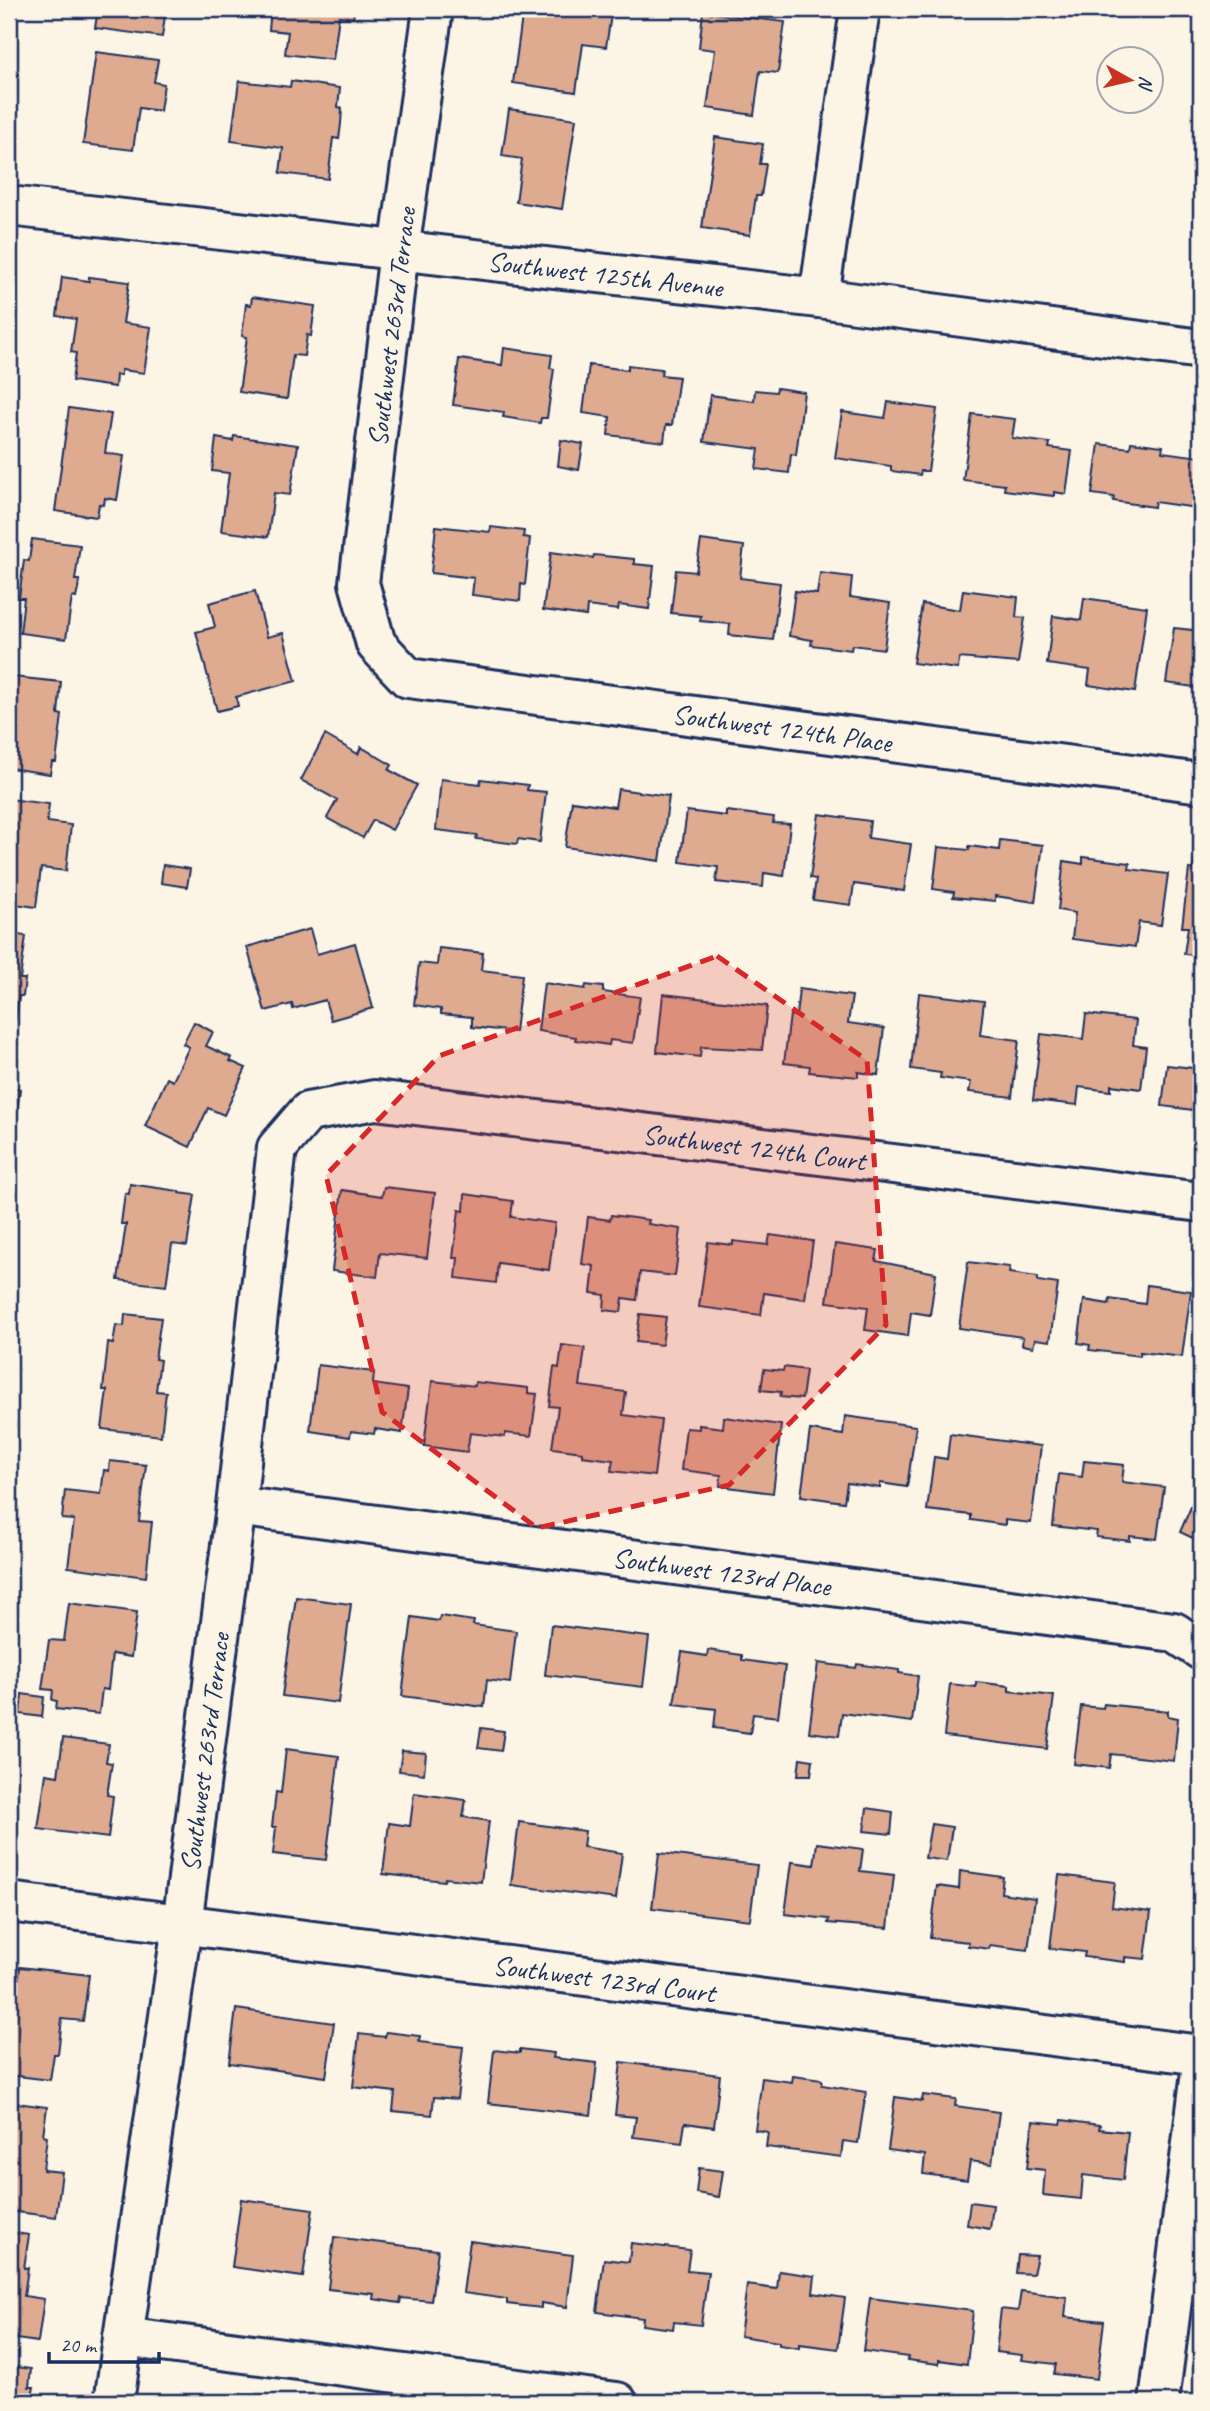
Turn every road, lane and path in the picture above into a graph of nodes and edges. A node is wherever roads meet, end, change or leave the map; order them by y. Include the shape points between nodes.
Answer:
1 (433, 9) edge
2 (860, 9) edge
3 (9, 206) edge
4 (400, 251) junction
5 (819, 298) junction
6 (1201, 349) edge
7 (376, 644) joint
8 (1201, 783) edge
9 (308, 1112) joint
10 (1201, 1202) edge
11 (236, 1506) junction
12 (1201, 1650) edge
13 (9, 1902) edge
14 (182, 1926) junction
15 (1201, 2055) edge
16 (1201, 2071) edge
17 (122, 2337) junction
18 (114, 2402) edge
19 (617, 2402) edge
20 (1159, 2402) edge

1 - 4 street, Southwest 263rd Terrace
2 - 5 street
3 - 4 street, Southwest 125th Avenue
4 - 5 street, Southwest 125th Avenue
4 - 7 street, Southwest 263rd Terrace via 359,583
5 - 6 street, Southwest 125th Avenue
7 - 8 street, Southwest 124th Place via 408,678
9 - 10 street, Southwest 124th Court via 375,1100
9 - 11 street, Southwest 263rd Terrace via 277,1148
11 - 12 street, Southwest 123rd Place via 1174,1632
11 - 14 street, Southwest 263rd Terrace
13 - 14 street, Southwest 123rd Court
14 - 15 street, Southwest 123rd Court
14 - 17 street, Southwest 263rd Terrace
16 - 20 street
17 - 18 street, Southwest 263rd Terrace
17 - 19 street

